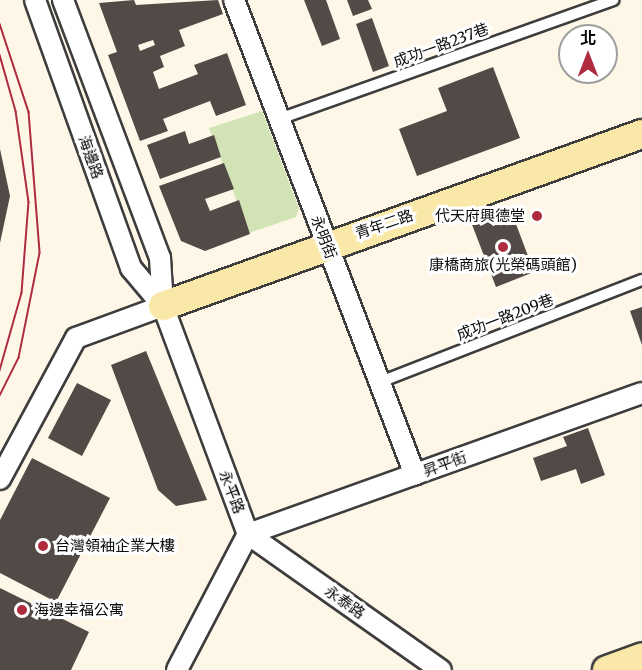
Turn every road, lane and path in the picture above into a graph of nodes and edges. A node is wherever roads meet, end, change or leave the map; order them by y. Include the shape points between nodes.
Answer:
1 (35, 0) edge
2 (63, 0) edge
3 (234, 0) edge
4 (613, 0) edge
5 (279, 119) junction
6 (642, 134) edge
7 (327, 244) junction
8 (642, 280) edge
9 (163, 306) junction
10 (380, 382) junction
11 (642, 393) edge
12 (415, 474) junction
13 (0, 479) edge
14 (248, 534) junction
15 (642, 657) edge
16 (177, 670) edge
17 (441, 670) edge
18 (607, 670) edge

1 - 9 street, 海邊路 via 131,268
2 - 9 street, 海邊路 via 160,258
3 - 5 street, 永明街
4 - 5 lane, 成功一路237巷
5 - 7 street, 永明街
6 - 7 street, 青年二路
7 - 9 street, 青年二路
7 - 10 street, 永明街
8 - 10 lane, 成功一路209巷
9 - 13 street via 76,338
9 - 14 street, 永平路
10 - 12 street, 永明街
11 - 12 street, 昇平街
12 - 14 street, 昇平街
14 - 16 street
14 - 17 street, 永泰路
15 - 18 street

